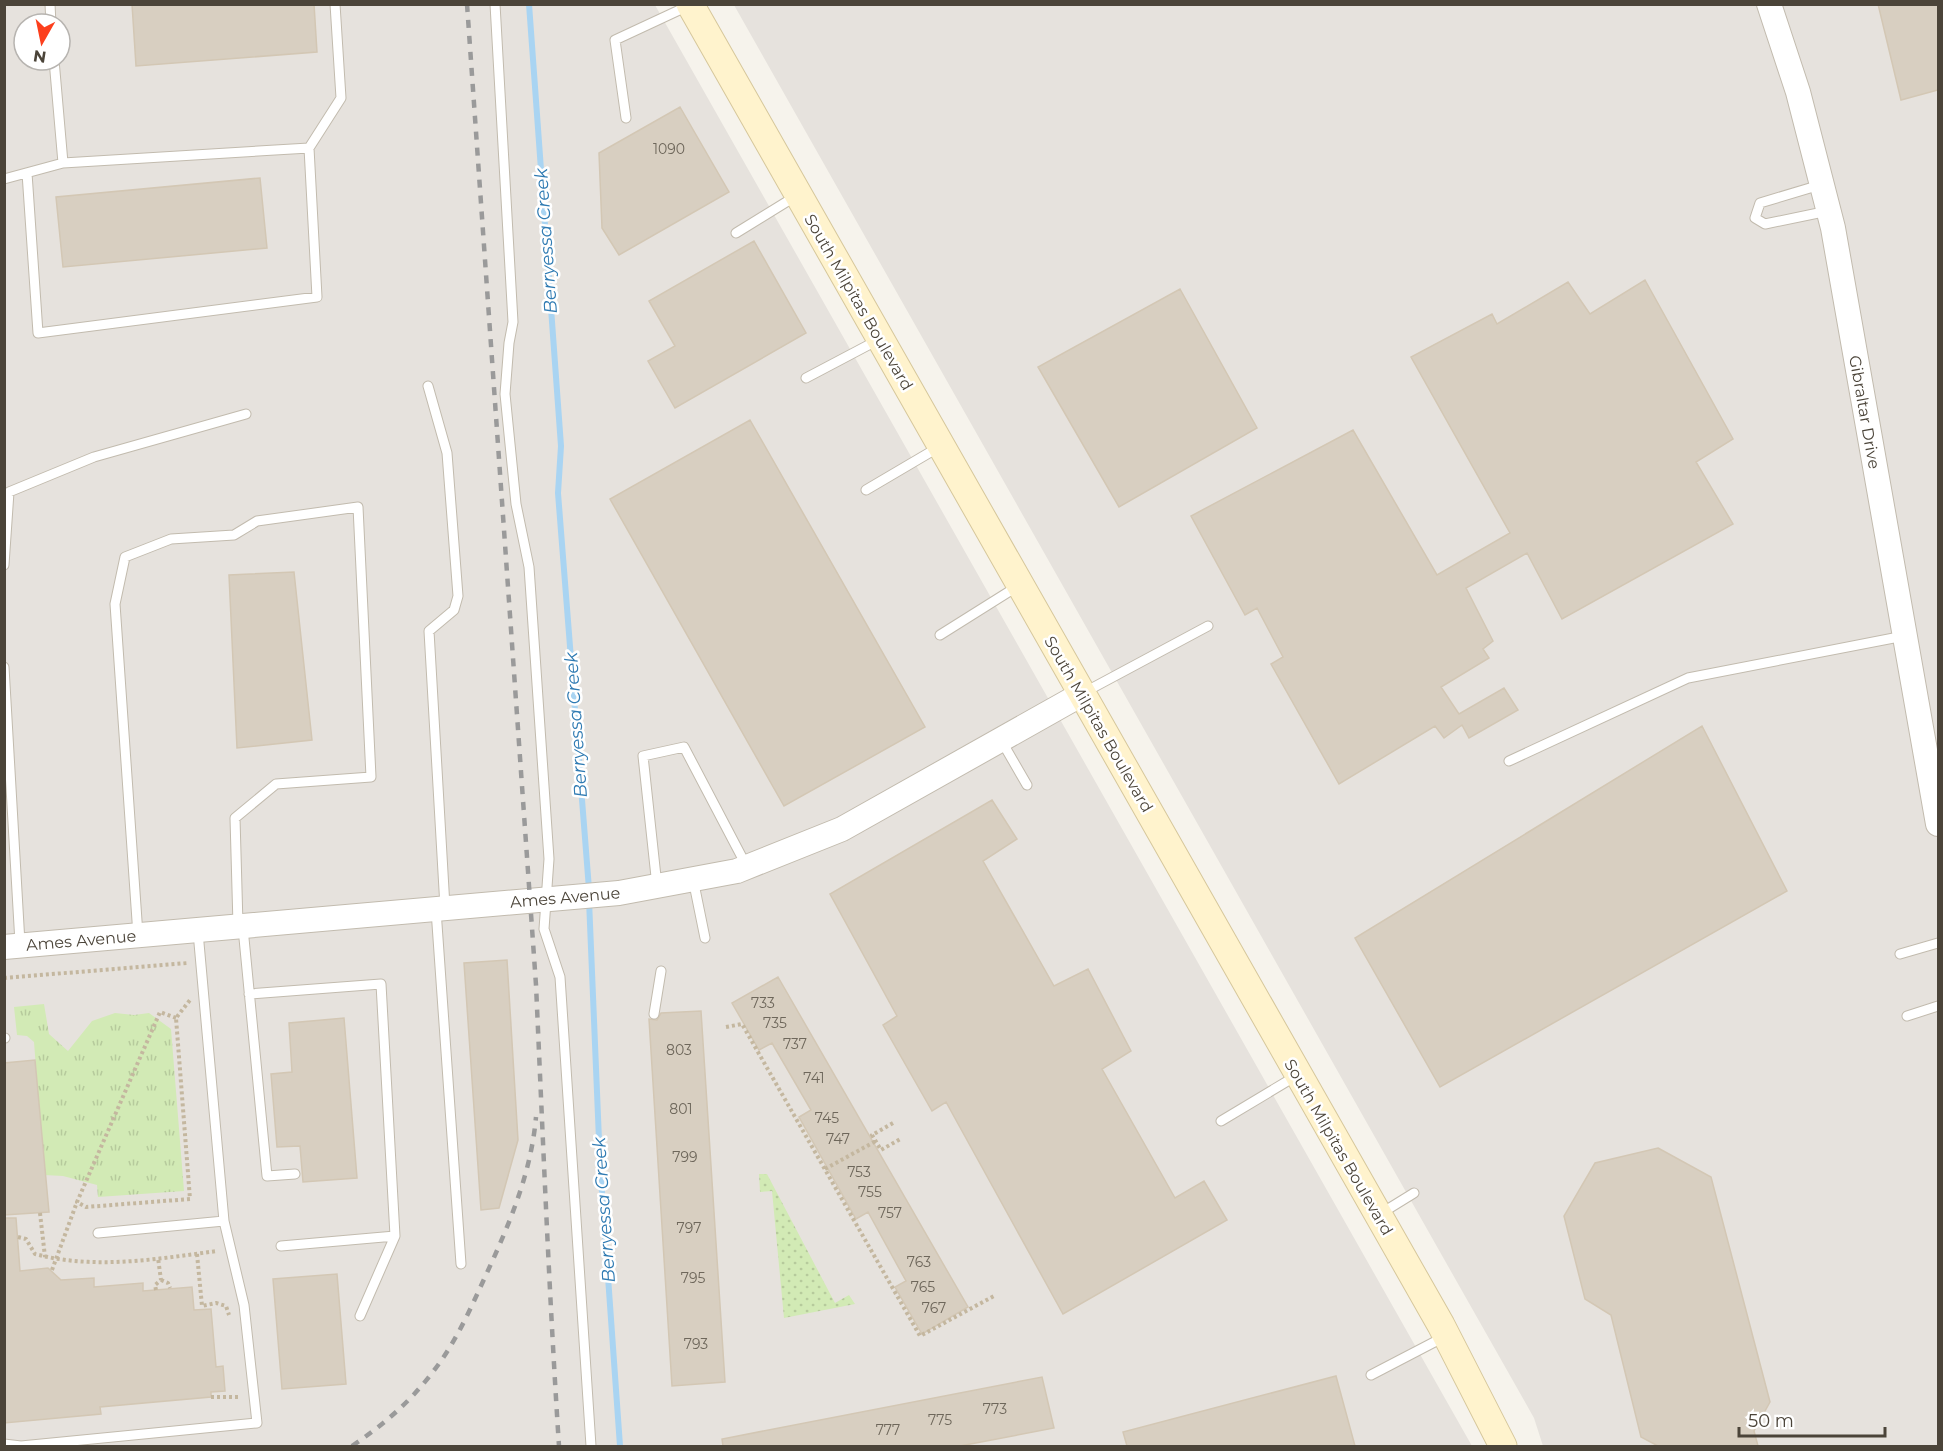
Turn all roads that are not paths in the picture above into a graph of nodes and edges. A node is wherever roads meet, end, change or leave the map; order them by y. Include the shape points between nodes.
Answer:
1 (335, 4) edge
2 (495, 4) edge
3 (690, 4) edge
4 (1769, 4) edge
5 (55, 72) edge
6 (626, 118) dead end
7 (309, 148) junction
8 (63, 163) junction
9 (27, 173) junction
10 (4, 178) edge
11 (1822, 184) junction
12 (798, 195) junction
13 (1829, 211) junction
14 (736, 233) dead end
15 (880, 339) junction
16 (806, 378) dead end
17 (429, 386) dead end
18 (246, 414) dead end
19 (941, 446) junction
20 (866, 490) dead end
21 (4, 565) edge
22 (1020, 585) junction
23 (1208, 626) dead end
24 (940, 635) dead end
25 (1904, 636) junction
26 (4, 667) edge
27 (5, 681) edge
28 (1082, 694) junction
29 (1001, 740) junction
30 (1509, 761) dead end
31 (1027, 785) dead end
32 (1938, 824) edge
33 (748, 868) junction
34 (693, 879) junction
35 (657, 886) junction
36 (550, 899) junction
37 (440, 908) junction
38 (241, 926) junction
39 (198, 929) junction
40 (138, 935) junction
41 (705, 938) dead end
42 (1938, 944) edge
43 (13, 946) edge
44 (1900, 954) dead end
45 (661, 971) dead end
46 (249, 994) junction
47 (1938, 1006) edge
48 (654, 1014) dead end
49 (1907, 1016) dead end
50 (1298, 1075) junction
51 (1221, 1122) dead end
52 (296, 1174) dead end
53 (1414, 1193) dead end
54 (1378, 1215) junction
55 (224, 1221) junction
56 (98, 1233) dead end
57 (395, 1236) junction
58 (281, 1246) dead end
59 (461, 1264) dead end
60 (360, 1316) dead end
61 (1446, 1336) junction
62 (1371, 1376) dead end
63 (4, 1444) edge
64 (591, 1446) edge
65 (1503, 1446) edge

1 - 7 lane via 341,98
2 - 36 lane via 513,322 506,394 516,504 529,567
3 - 6 lane via 615,40
3 - 12 main road, South Milpitas Boulevard
4 - 11 street, Gibraltar Drive
5 - 8 lane
7 - 8 lane
7 - 9 lane via 317,297 38,333
8 - 9 lane
9 - 10 lane
11 - 13 street, Gibraltar Drive
11 - 13 lane via 1760,203 1755,218 1765,224
12 - 14 lane
12 - 15 main road, South Milpitas Boulevard
13 - 25 street, Gibraltar Drive
15 - 16 lane
15 - 19 main road, South Milpitas Boulevard
17 - 37 lane via 447,453 458,596 454,610 429,631
18 - 21 lane via 94,458 9,492
19 - 20 lane
19 - 22 main road, South Milpitas Boulevard
22 - 24 lane
22 - 28 main road, South Milpitas Boulevard
23 - 28 lane
25 - 30 lane via 1688,678
25 - 32 street, Gibraltar Drive
26 - 27 lane
27 - 43 lane
28 - 29 street, Ames Avenue
28 - 50 main road, South Milpitas Boulevard
29 - 31 lane
29 - 33 street, Ames Avenue via 842,829
33 - 34 street, Ames Avenue
33 - 35 lane via 684,747 643,756
34 - 35 street, Ames Avenue
34 - 41 lane
35 - 36 street, Ames Avenue
36 - 37 street, Ames Avenue
36 - 64 lane via 544,929 560,977
37 - 38 street, Ames Avenue
37 - 59 lane
38 - 39 street, Ames Avenue
38 - 40 lane via 235,818 276,784 371,777 358,507 257,521 234,535 171,540 125,557 116,604
38 - 46 lane
39 - 40 street, Ames Avenue
39 - 55 lane
40 - 43 street, Ames Avenue
42 - 44 lane
45 - 48 lane
46 - 52 lane via 267,1176
46 - 57 lane via 381,984
47 - 49 lane
50 - 51 lane
50 - 54 main road, South Milpitas Boulevard
53 - 54 lane
54 - 61 main road, South Milpitas Boulevard
55 - 56 lane
55 - 63 lane via 244,1305 257,1423 21,1446
57 - 58 lane
57 - 60 lane
61 - 62 lane
61 - 65 main road, South Milpitas Boulevard

